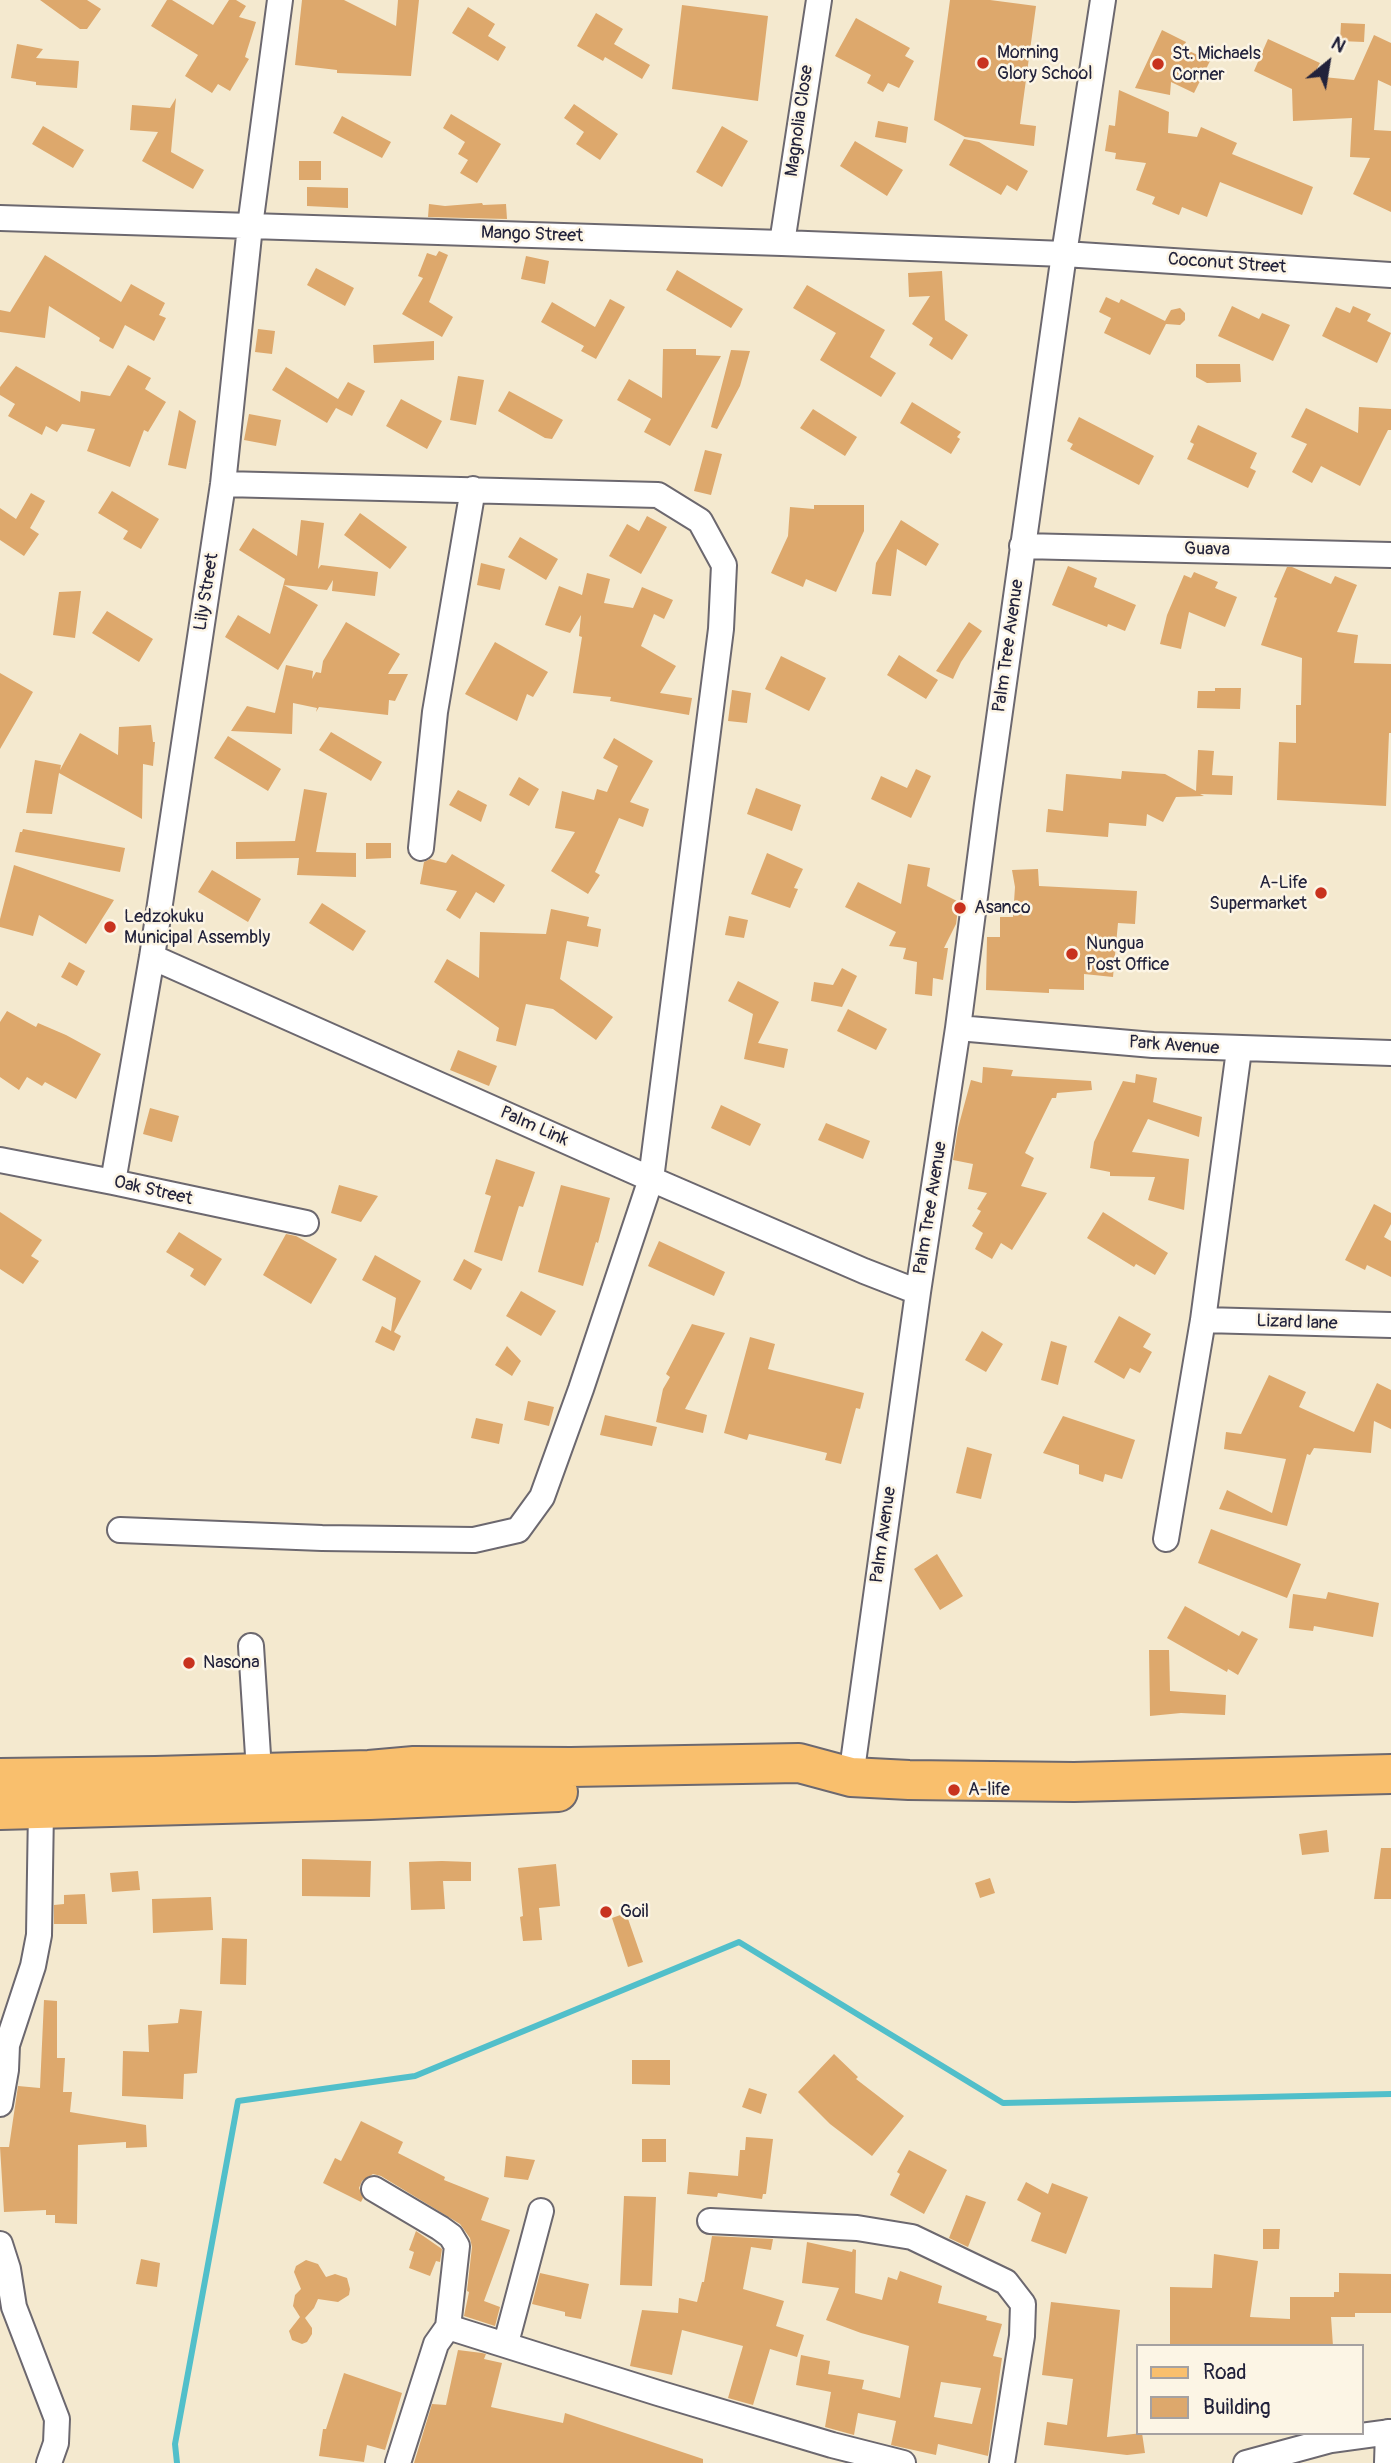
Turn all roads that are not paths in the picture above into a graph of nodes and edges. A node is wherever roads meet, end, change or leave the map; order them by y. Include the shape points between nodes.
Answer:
1 (279, 0) edge
2 (818, 0) edge
3 (1102, 0) edge
4 (0, 218) edge
5 (250, 226) junction
6 (782, 243) junction
7 (1063, 254) junction
8 (1391, 275) edge
9 (223, 484) junction
10 (472, 489) junction
11 (1022, 545) junction
12 (1391, 555) edge
13 (421, 848) dead end
14 (152, 957) junction
15 (958, 1028) junction
16 (1239, 1050) junction
17 (1391, 1053) edge
18 (0, 1160) edge
19 (651, 1179) junction
20 (113, 1182) junction
21 (306, 1223) dead end
22 (918, 1292) junction
23 (1203, 1320) junction
24 (1391, 1325) edge
25 (120, 1530) dead end
26 (1166, 1539) dead end
27 (251, 1646) dead end
28 (259, 1771) junction
29 (1391, 1774) edge
30 (851, 1777) junction
31 (0, 1778) edge
32 (41, 1808) junction
33 (0, 1810) edge
34 (0, 2104) edge
35 (374, 2189) dead end
36 (541, 2211) dead end
37 (710, 2221) dead end
38 (0, 2244) edge
39 (449, 2327) junction
40 (506, 2343) junction
41 (1390, 2432) edge
42 (828, 2454) edge
43 (49, 2463) edge
44 (398, 2463) edge
45 (903, 2463) edge
46 (1002, 2463) edge
47 (1246, 2463) edge
48 (1387, 2463) edge

1 - 5 street, Lily Street
2 - 6 street, Magnolia Close
3 - 7 street, Palm Tree Avenue
4 - 5 street, Mango Street
5 - 6 street, Mango Street
5 - 9 street, Lily Street
6 - 7 street, Mango Street
7 - 8 street, Coconut Street
7 - 11 street, Palm Tree Avenue
9 - 10 street
9 - 14 street, Lily Street
10 - 13 street via 436,700
10 - 19 street via 658,495 700,521 724,565 713,697
11 - 12 street, Guava
11 - 15 street, Palm Tree Avenue
14 - 19 street, Palm Link
14 - 20 street, Lily Street
15 - 16 street, Park Avenue
15 - 22 street, Palm Tree Avenue
16 - 17 street, Park Avenue
16 - 23 street
18 - 20 street, Oak Street
19 - 22 street, Palm Link
19 - 25 street via 542,1497 518,1530 474,1540
20 - 21 street, Oak Street
22 - 30 street, Palm Avenue
23 - 24 street, Lizard lane
23 - 26 street
27 - 28 street
28 - 30 main road via 799,1763
28 - 31 main road
29 - 30 main road via 1074,1782
30 - 32 main road via 802,1788
32 - 33 main road
32 - 34 street via 38,1934 33,1966 7,2045
35 - 39 street via 440,2228 457,2246
36 - 40 street
37 - 46 street via 857,2228 912,2237 1006,2282 1023,2304
38 - 43 street via 14,2307 57,2419
39 - 40 street
39 - 44 street via 436,2344
40 - 42 street
41 - 47 street via 1331,2441
41 - 48 street
42 - 45 street

